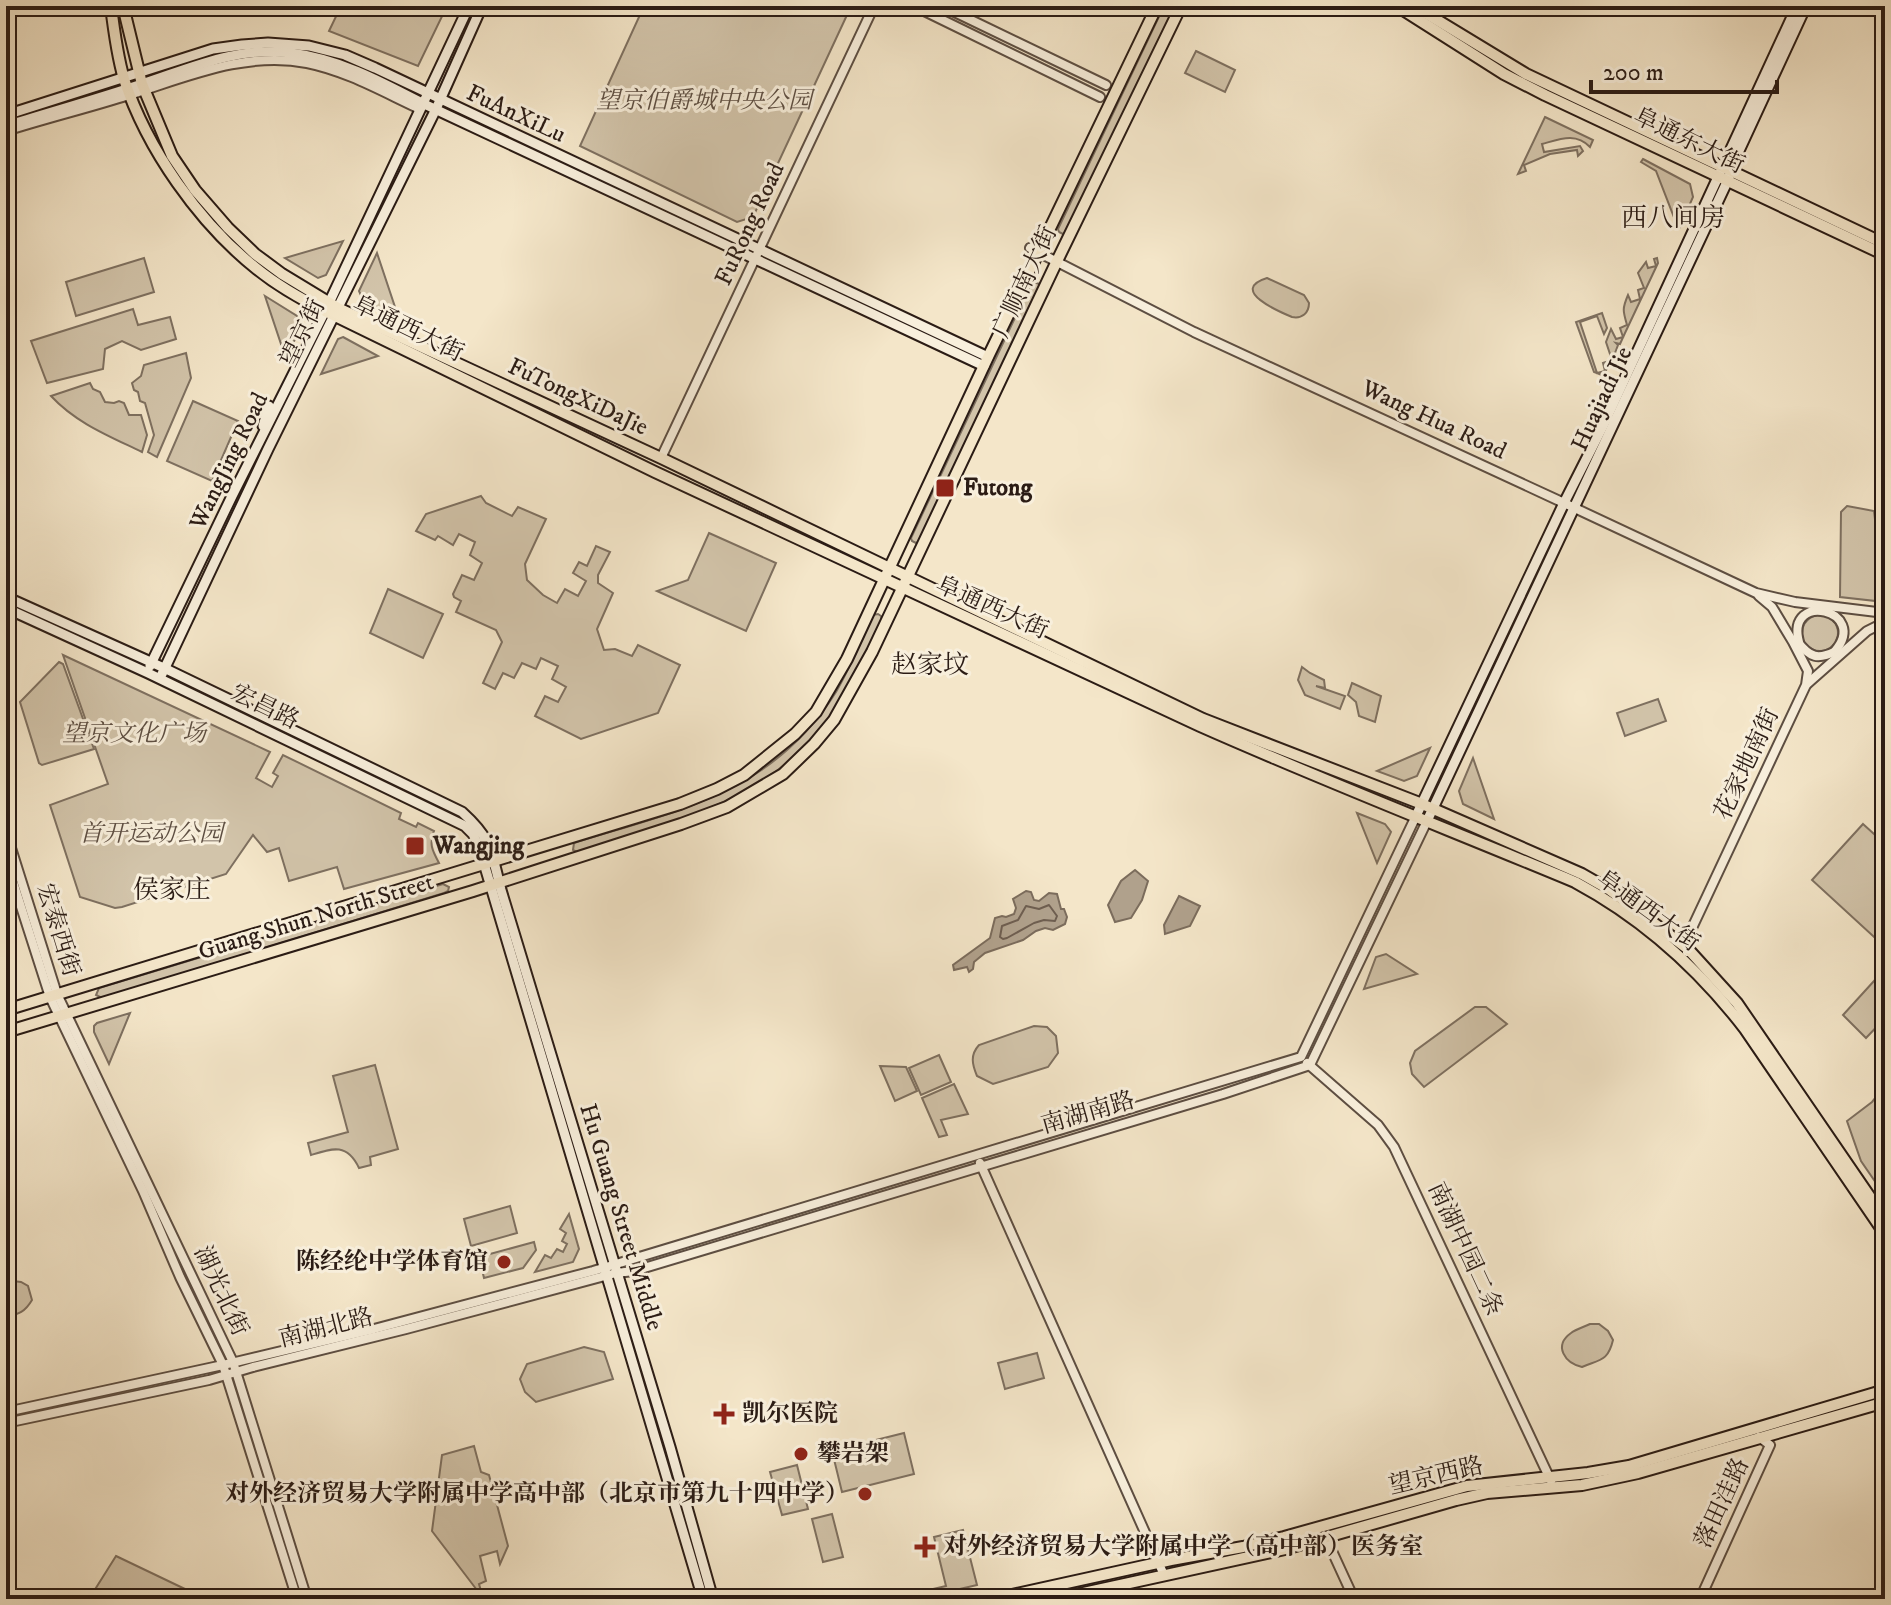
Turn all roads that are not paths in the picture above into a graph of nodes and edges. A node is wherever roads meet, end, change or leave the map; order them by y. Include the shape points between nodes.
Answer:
1 (111, 6) edge
2 (123, 6) edge
3 (469, 6) edge
4 (482, 6) edge
5 (874, 6) edge
6 (914, 6) edge
7 (942, 6) edge
8 (1157, 6) edge
9 (1181, 6) edge
10 (1397, 6) edge
11 (1414, 6) edge
12 (1797, 6) edge
13 (1806, 6) edge
14 (1092, 79) junction
15 (141, 82) junction
16 (1106, 85) dead end
17 (127, 87) junction
18 (1086, 91) junction
19 (1100, 97) dead end
20 (423, 102) junction
21 (438, 104) junction
22 (6, 115) edge
23 (6, 128) edge
24 (1725, 174) junction
25 (1053, 222) junction
26 (1072, 231) junction
27 (1885, 244) edge
28 (1034, 251) junction
29 (757, 255) junction
30 (1885, 255) edge
31 (1057, 261) junction
32 (1024, 285) junction
33 (1042, 294) junction
34 (331, 310) junction
35 (986, 362) junction
36 (269, 406) dead end
37 (285, 433) dead end
38 (264, 446) junction
39 (661, 458) junction
40 (1569, 505) junction
41 (907, 531) junction
42 (925, 539) junction
43 (887, 573) junction
44 (907, 577) junction
45 (901, 588) junction
46 (1756, 593) junction
47 (6, 597) edge
48 (6, 608) edge
49 (1825, 608) junction
50 (1885, 613) edge
51 (867, 616) junction
52 (1885, 622) edge
53 (885, 625) junction
54 (1789, 635) junction
55 (1800, 645) junction
56 (1849, 647) junction
57 (1832, 653) junction
58 (1804, 662) junction
59 (1826, 667) junction
60 (150, 668) junction
61 (162, 673) junction
62 (1806, 685) junction
63 (1427, 807) junction
64 (1416, 816) junction
65 (1427, 821) junction
66 (681, 824) junction
67 (6, 832) edge
68 (692, 832) dead end
69 (490, 847) joint
70 (529, 850) junction
71 (6, 860) edge
72 (489, 863) junction
73 (536, 870) junction
74 (452, 875) junction
75 (495, 884) junction
76 (458, 895) junction
77 (1688, 949) junction
78 (1685, 961) junction
79 (100, 980) junction
80 (54, 996) junction
81 (107, 1001) junction
82 (8, 1010) edge
83 (62, 1015) junction
84 (11, 1031) edge
85 (1301, 1057) junction
86 (1310, 1065) junction
87 (979, 1161) junction
88 (1885, 1219) edge
89 (1885, 1234) edge
90 (610, 1270) junction
91 (223, 1365) junction
92 (232, 1370) junction
93 (1885, 1390) edge
94 (1885, 1402) edge
95 (6, 1412) edge
96 (6, 1423) edge
97 (1755, 1434) junction
98 (1551, 1483) junction
99 (1326, 1538) junction
100 (1159, 1563) junction
101 (1164, 1575) junction
102 (297, 1599) edge
103 (307, 1599) edge
104 (703, 1599) edge
105 (713, 1599) edge
106 (994, 1599) edge
107 (1056, 1599) edge
108 (1354, 1599) edge
109 (1700, 1599) edge

1 - 17 main road, 阜通西大街
2 - 15 main road, FuTongXiDaJie
3 - 20 main road, WangJing Road
4 - 21 main road, 望京街
5 - 29 street, FuRong Road
6 - 18 street
7 - 14 street
8 - 25 main road, 广顺南大街 via 1133,44
9 - 26 main road, 广顺南大街
10 - 24 main road, 阜通东大街 via 1523,84
11 - 24 main road, 阜通东大街 via 1526,74
12 - 24 main road, Huajiadi Jie
13 - 24 main road, Huajiadi Jie
14 - 16 street
14 - 18 street
15 - 17 main road, FuAnXiLu
15 - 17 street
15 - 20 street via 240,62 293,62
15 - 20 main road, FuAnXiLu via 213,49 300,44 345,55
15 - 34 main road, FuTongXiDaJie via 172,156 203,200 255,254
17 - 22 main road, FuAnXiLu
17 - 23 main road, FuAnXiLu
17 - 34 main road, 阜通西大街 via 161,158 229,245 285,290
18 - 19 street
20 - 21 main road, FuAnXiLu
20 - 34 main road, WangJing Road
21 - 29 main road, FuAnXiLu
21 - 34 main road, 望京街
24 - 27 main road, 阜通东大街
24 - 30 main road, 阜通东大街
24 - 40 main road, Huajiadi Jie
25 - 26 main road via 1062,237
25 - 28 main road, 广顺南大街
26 - 31 main road, 广顺南大街
28 - 31 street, Wang Hua Road
28 - 32 main road, 广顺南大街
29 - 35 main road, FuAnXiLu
29 - 39 street, FuRong Road
31 - 33 main road, 广顺南大街
31 - 40 street, Wang Hua Road via 1194,332
32 - 33 main road via 1036,279
32 - 35 main road, 广顺南大街
33 - 42 main road, 广顺南大街
34 - 38 main road, WangJing Road
34 - 39 main road, FuTongXiDaJie
34 - 43 main road, 阜通西大街 via 645,468
35 - 41 main road, 广顺南大街
36 - 38 main road
37 - 38 main road
38 - 60 main road, WangJing Road via 232,496
38 - 61 main road
39 - 43 main road, FuTongXiDaJie
40 - 46 street, Wang Hua Road
40 - 63 main road, Huajiadi Jie
41 - 42 main road via 908,543 916,547
41 - 43 main road, 广顺南大街
42 - 44 main road, 广顺南大街
43 - 44 main road, 阜通西大街
43 - 45 main road, 阜通西大街
43 - 51 main road, Guang Shun North Street
44 - 45 main road, 广顺南大街
44 - 63 main road, 阜通西大街 via 1203,719
45 - 53 main road, Guang Shun North Street
45 - 64 main road, 阜通西大街 via 1285,765
46 - 49 street, Wang Hua Road
46 - 54 street
47 - 60 main road, 宏昌路
48 - 60 main road, 宏昌路
49 - 50 street
49 - 55 street via 1804,616 1797,629
49 - 57 street via 1842,626 1842,641
51 - 53 main road via 876,611 884,616
51 - 70 main road, Guang Shun North Street via 816,712 744,775 680,804
52 - 56 street
53 - 66 main road, Guang Shun North Street via 834,720 786,778
54 - 55 street
54 - 58 street
55 - 57 street via 1818,656
55 - 58 street
56 - 57 street
56 - 59 street
57 - 59 street
58 - 62 street
59 - 62 street
60 - 61 main road, 宏昌路
61 - 69 main road, 宏昌路 via 462,812
61 - 72 main road, 宏昌路 via 465,826
62 - 77 street, 花家地南街 via 1692,928
63 - 64 main road
63 - 65 main road
63 - 77 main road, 阜通西大街 via 1582,874
64 - 65 main road, 阜通西大街
64 - 85 street
65 - 78 main road, 阜通西大街 via 1587,889
65 - 86 street
66 - 68 main road
66 - 73 main road, Guang Shun North Street
67 - 80 street, 宏泰西街
69 - 72 main road, Hu Guang Street Middle
70 - 72 main road, Guang Shun North Street
70 - 73 main road via 522,864
71 - 80 street, 宏泰西街
72 - 74 main road, Guang Shun North Street
72 - 75 main road, Hu Guang Street Middle
73 - 75 main road, Guang Shun North Street
74 - 76 main road via 459,877
74 - 79 main road, Guang Shun North Street
75 - 76 main road, Guang Shun North Street
75 - 90 main road, Hu Guang Street Middle
76 - 81 main road, Guang Shun North Street
77 - 78 street, 花家地南街
77 - 88 main road, 阜通西大街 via 1750,1020
78 - 89 main road, 阜通西大街 via 1745,1029
79 - 80 main road, Guang Shun North Street
79 - 81 main road via 93,990 96,1000
80 - 82 main road, Guang Shun North Street
80 - 83 street, 宏泰西街
81 - 83 main road, Guang Shun North Street
82 - 84 main road via 21,1013 24,1021
83 - 84 main road, Guang Shun North Street
83 - 91 street, 湖光北街
83 - 92 street, 湖光北街
85 - 86 street, 南湖中园二条
85 - 87 street, 南湖南路
86 - 87 street, 南湖南路
86 - 98 street, 南湖中园二条 via 1378,1125 1394,1147
87 - 90 street, 南湖南路
87 - 100 street
90 - 92 street, 南湖北路
90 - 104 main road, Hu Guang Street Middle
90 - 105 main road, Hu Guang Street Middle via 670,1447
91 - 92 street, 湖光北街
91 - 95 street
92 - 96 street, 南湖北路
92 - 102 street, 湖光北街
92 - 103 street, 湖光北街
93 - 97 main road, 望京西路
94 - 97 main road, 望京西路
97 - 98 main road, 望京西路 via 1638,1473 1582,1485
97 - 109 street, 落田洼路 via 1770,1445
98 - 99 main road, 望京西路 via 1456,1500
98 - 100 main road, 望京西路 via 1467,1486 1284,1537
99 - 101 main road, 望京西路
99 - 108 street
100 - 101 street
100 - 106 main road, 望京西路
101 - 107 main road, 望京西路

